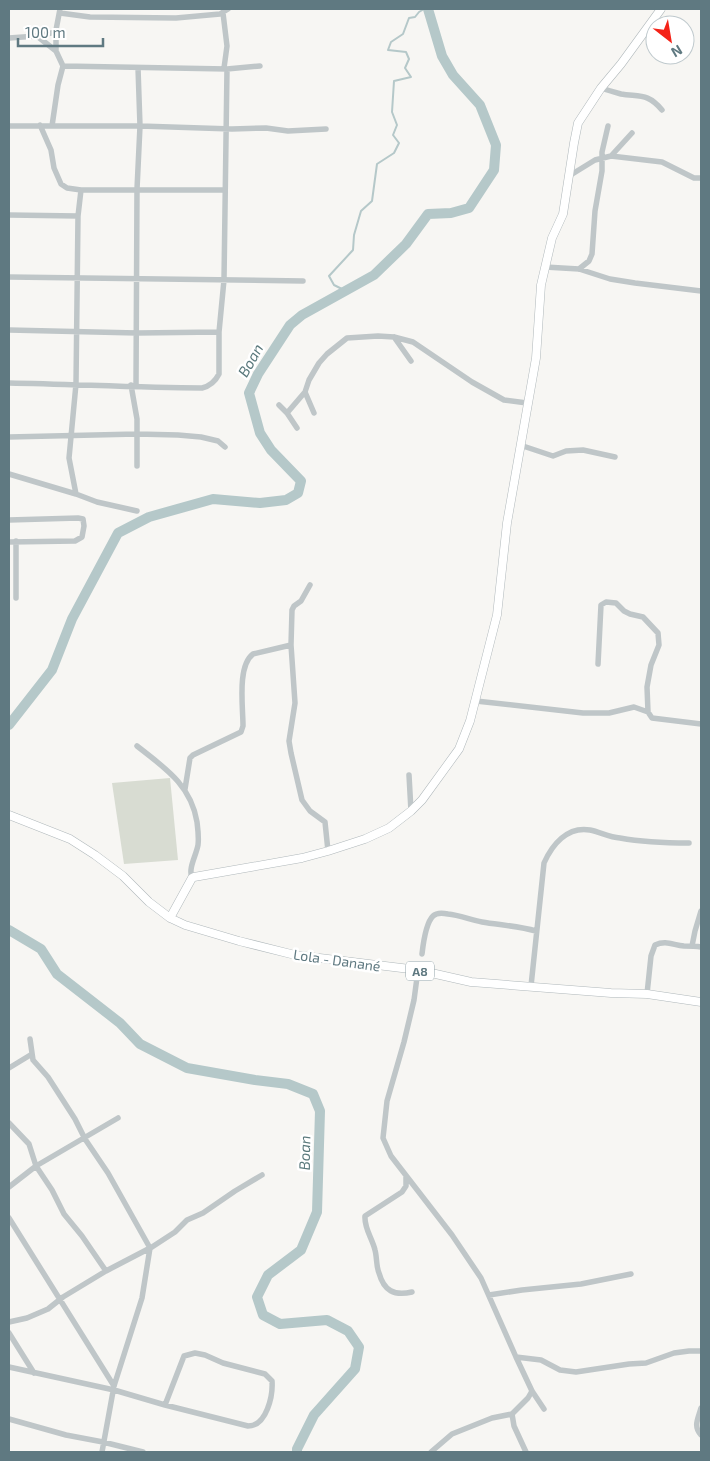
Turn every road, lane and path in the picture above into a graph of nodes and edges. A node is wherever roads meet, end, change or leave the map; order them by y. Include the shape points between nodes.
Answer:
1 (228, 9) edge
2 (661, 9) edge
3 (60, 11) edge
4 (223, 13) junction
5 (56, 32) junction
6 (37, 36) junction
7 (9, 38) edge
8 (56, 50) junction
9 (63, 66) junction
10 (260, 66) dead end
11 (138, 68) junction
12 (225, 69) junction
13 (600, 88) junction
14 (662, 110) dead end
15 (40, 125) junction
16 (9, 126) edge
17 (52, 126) junction
18 (140, 126) junction
19 (608, 126) dead end
20 (226, 129) junction
21 (326, 129) dead end
22 (632, 133) dead end
23 (611, 156) junction
24 (602, 158) junction
25 (569, 176) junction
26 (701, 178) edge
27 (137, 189) junction
28 (81, 190) junction
29 (225, 190) junction
30 (9, 215) edge
31 (78, 216) junction
32 (545, 267) junction
33 (579, 270) junction
34 (9, 277) edge
35 (138, 277) junction
36 (78, 279) junction
37 (224, 280) junction
38 (303, 281) dead end
39 (701, 291) edge
40 (9, 330) edge
41 (77, 332) junction
42 (219, 332) junction
43 (137, 333) junction
44 (394, 337) junction
45 (412, 361) dead end
46 (9, 383) edge
47 (76, 384) junction
48 (134, 386) junction
49 (305, 392) junction
50 (527, 403) junction
51 (279, 405) dead end
52 (314, 413) dead end
53 (287, 414) junction
54 (298, 428) dead end
55 (137, 434) junction
56 (72, 436) junction
57 (9, 437) edge
58 (520, 445) junction
59 (225, 447) dead end
60 (615, 457) dead end
61 (137, 466) dead end
62 (9, 474) edge
63 (76, 494) junction
64 (137, 511) dead end
65 (9, 520) edge
66 (16, 541) junction
67 (9, 542) edge
68 (310, 586) dead end
69 (16, 598) dead end
70 (291, 645) junction
71 (598, 664) dead end
72 (476, 701) junction
73 (648, 712) junction
74 (701, 724) edge
75 (137, 746) dead end
76 (409, 775) dead end
77 (185, 789) junction
78 (411, 811) junction
79 (9, 815) edge
80 (688, 843) dead end
81 (328, 851) junction
82 (192, 878) junction
83 (701, 911) edge
84 (170, 918) junction
85 (536, 931) junction
86 (692, 946) junction
87 (701, 947) edge
88 (422, 954) dead end
89 (418, 970) junction
90 (532, 986) junction
91 (647, 994) junction
92 (701, 1002) edge
93 (30, 1039) dead end
94 (32, 1054) junction
95 (9, 1068) edge
96 (118, 1118) dead end
97 (9, 1123) edge
98 (85, 1139) junction
99 (36, 1166) junction
100 (262, 1175) dead end
101 (406, 1177) junction
102 (9, 1187) edge
103 (9, 1218) edge
104 (150, 1248) junction
105 (106, 1271) junction
106 (631, 1274) dead end
107 (412, 1292) dead end
108 (489, 1295) junction
109 (60, 1301) junction
110 (9, 1322) edge
111 (9, 1333) edge
112 (701, 1351) edge
113 (516, 1356) junction
114 (9, 1367) edge
115 (34, 1373) junction
116 (114, 1388) junction
117 (532, 1391) junction
118 (165, 1405) junction
119 (701, 1408) edge
120 (544, 1409) dead end
121 (512, 1414) junction
122 (9, 1419) edge
123 (701, 1435) edge
124 (103, 1442) junction
125 (102, 1452) edge
126 (143, 1452) edge
127 (431, 1452) edge
128 (526, 1452) edge

1 - 4 street
2 - 13 main road
3 - 4 street via 90,17 176,18
3 - 5 street
4 - 12 street via 227,46
5 - 6 street
5 - 8 street
6 - 7 street
6 - 8 street
8 - 9 street
9 - 11 street
9 - 17 street
10 - 12 street
11 - 12 street
11 - 18 street
12 - 20 street
13 - 14 street via 644,96
13 - 25 main road via 578,123
15 - 16 street
15 - 17 street
15 - 28 street via 61,184
17 - 18 street
18 - 20 street
18 - 27 street
19 - 24 street
20 - 21 street
20 - 29 street
22 - 23 street
23 - 24 street
23 - 26 street via 662,162 694,178
24 - 25 street
24 - 33 street via 592,254
25 - 32 main road via 563,214 552,238
27 - 28 street
27 - 29 street
27 - 35 street
28 - 31 street
29 - 37 street
30 - 31 street
31 - 36 street
32 - 33 street
32 - 50 main road via 536,358
33 - 39 street via 610,279
34 - 36 street
35 - 36 street
35 - 37 street
35 - 43 street
36 - 41 street
37 - 38 street
37 - 42 street
40 - 41 street
41 - 43 street
41 - 47 street
42 - 43 street
42 - 48 street via 218,374 211,384 202,388
43 - 48 street
44 - 45 street
44 - 49 street via 347,338 319,363
44 - 50 street via 413,342 504,400
46 - 47 street
47 - 48 street
47 - 56 street
48 - 55 street
49 - 52 street
49 - 53 street
50 - 58 main road
51 - 53 street
53 - 54 street
55 - 56 street
55 - 59 street via 201,437 218,441
55 - 61 street
56 - 57 street
56 - 63 street via 69,458
58 - 60 street via 553,456 583,450
58 - 72 main road via 507,523 499,603
62 - 63 street
63 - 64 street
65 - 66 street via 82,518 84,521 83,535 78,540
66 - 67 street
66 - 69 street
68 - 70 street via 292,610
70 - 77 street via 248,657 243,670 241,732 190,758
70 - 81 street via 295,703 289,741 291,753 302,800 325,822
71 - 73 street via 601,605 616,603 624,611 645,618 659,639 647,687
72 - 73 street via 583,713 609,713 630,707
72 - 78 main road via 459,749
73 - 74 street via 652,718
75 - 77 street
76 - 78 street
77 - 82 street via 194,806 198,832 198,847 190,871
78 - 81 main road via 389,828
79 - 84 main road, Lola - Danané / A8 via 70,840 95,855
80 - 85 street via 617,838 590,830 564,835 544,864
81 - 82 main road
82 - 84 main road
83 - 86 street
84 - 89 main road, Lola - Danané / A8 via 184,925 295,955
85 - 88 street via 438,914 432,916
85 - 90 street
86 - 87 street
86 - 91 street via 664,942 655,945
89 - 90 main road, Lola - Danané / A8 via 471,982
89 - 101 street via 382,1132 386,1147
90 - 91 main road, Lola - Danané / A8
91 - 92 main road, Lola - Danané / A8
93 - 94 street
94 - 95 street
94 - 98 street
96 - 98 street
97 - 99 street via 29,1144
98 - 99 street
98 - 104 street
99 - 102 street
99 - 105 street via 64,1214
100 - 104 street via 187,1220
101 - 107 street via 402,1192 365,1216 364,1222 376,1251 378,1273 384,1284 398,1295
101 - 108 street via 452,1235
103 - 109 street
104 - 105 street
104 - 116 street via 142,1298
105 - 109 street via 63,1296
106 - 108 street via 581,1284
108 - 113 street
109 - 110 street via 27,1318
109 - 116 street
111 - 115 street
112 - 113 street via 689,1350 646,1364 576,1372 563,1371 542,1360
113 - 117 street
114 - 115 street
115 - 116 street
116 - 118 street
116 - 124 street
117 - 120 street
117 - 121 street
118 - 118 street via 184,1356 190,1354 205,1355 265,1374 272,1381 266,1411 262,1420 253,1426
119 - 123 street via 696,1422 696,1430
121 - 127 street via 492,1418 452,1434
121 - 128 street
122 - 124 street
124 - 125 street
124 - 126 street

